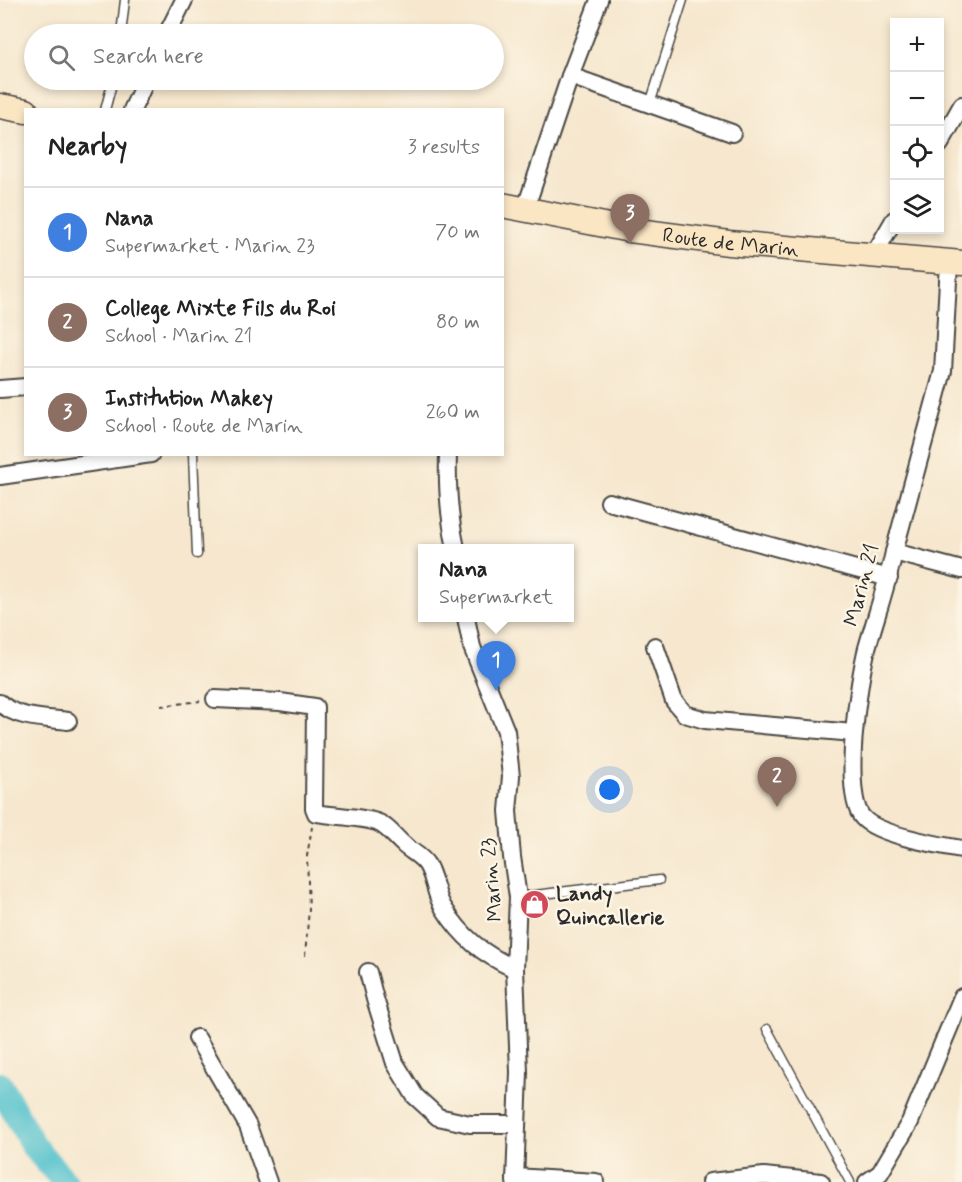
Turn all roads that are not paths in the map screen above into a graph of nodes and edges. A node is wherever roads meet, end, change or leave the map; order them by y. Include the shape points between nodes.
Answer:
1 (125, 0) edge
2 (184, 0) edge
3 (599, 0) edge
4 (683, 0) edge
5 (122, 24) edge
6 (172, 24) edge
7 (570, 76) junction
8 (110, 90) edge
9 (141, 90) edge
10 (650, 105) junction
11 (962, 105) edge
12 (0, 106) edge
13 (106, 108) edge
14 (133, 108) edge
15 (24, 111) edge
16 (732, 133) dead end
17 (944, 136) edge
18 (514, 208) edge
19 (890, 227) edge
20 (873, 256) junction
21 (955, 263) edge
22 (24, 387) edge
23 (0, 389) edge
24 (137, 456) edge
25 (193, 456) edge
26 (448, 456) edge
27 (0, 476) edge
28 (609, 502) dead end
29 (455, 544) edge
30 (894, 552) junction
31 (197, 554) dead end
32 (962, 570) edge
33 (889, 578) junction
34 (467, 622) edge
35 (655, 646) dead end
36 (215, 699) road end
37 (0, 703) edge
38 (68, 721) dead end
39 (854, 733) junction
40 (962, 849) edge
41 (659, 880) dead end
42 (518, 897) junction
43 (515, 969) junction
44 (368, 972) dead end
45 (962, 997) edge
46 (767, 1029) dead end
47 (197, 1038) dead end
48 (517, 1124) junction
49 (764, 1179) edge
50 (515, 1180) edge
51 (268, 1182) edge
52 (596, 1182) edge
53 (710, 1182) edge
54 (821, 1182) edge
55 (850, 1182) edge
56 (867, 1182) edge

1 - 5 lane
2 - 6 street
3 - 7 street
4 - 10 lane
7 - 10 street
7 - 18 street
8 - 13 lane
9 - 14 street
10 - 16 street
11 - 17 street
12 - 15 main road
18 - 20 main road, Route de Marin via 630,230
19 - 20 street
20 - 21 main road, Route de Marin
21 - 30 street, Marin 21 via 943,371
22 - 23 street
24 - 27 street
25 - 31 lane
26 - 29 street via 448,497
28 - 33 street
30 - 32 street
30 - 33 street, Marin 21
33 - 39 street, Marin 21 via 867,650
34 - 42 street, Marin 23 via 472,648 506,731 511,776 508,810
35 - 39 street via 674,701 685,714 705,720
36 - 43 street via 315,707 316,813 377,822 392,831 426,864 444,909 465,936 491,958
37 - 38 street via 26,716
39 - 40 street, Marin 21 via 854,799 863,818 884,830
41 - 42 lane
42 - 43 street, Marin 23
43 - 48 street, Marin 23
44 - 48 street via 395,1064 415,1096 438,1117 470,1124
45 - 56 street via 910,1122 880,1173
46 - 55 lane
47 - 51 street via 248,1126
48 - 50 street, Marin 23
49 - 53 street
49 - 54 street
50 - 52 street

